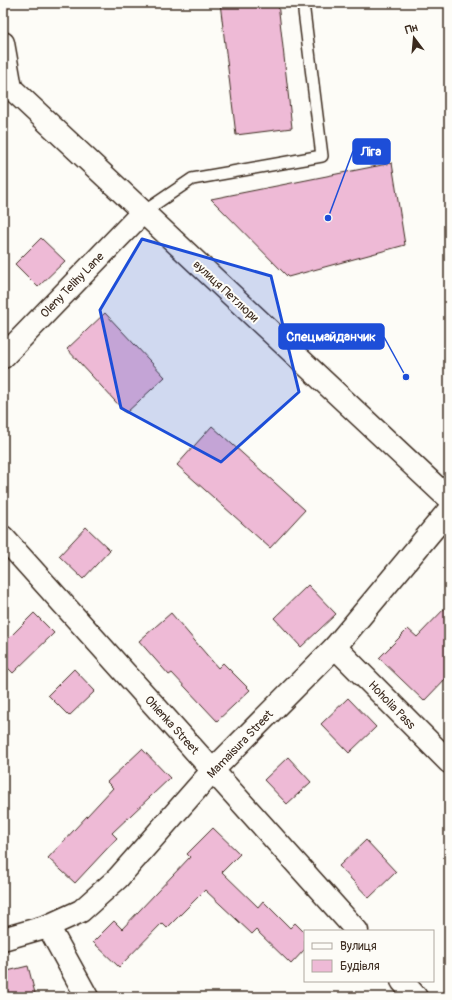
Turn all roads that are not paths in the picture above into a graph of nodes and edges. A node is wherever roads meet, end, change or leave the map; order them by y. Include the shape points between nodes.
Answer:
1 (303, 3) edge
2 (3, 43) edge
3 (7, 89) edge
4 (142, 212) junction
5 (3, 357) edge
6 (449, 499) edge
7 (449, 510) edge
8 (3, 537) edge
9 (335, 647) junction
10 (449, 762) edge
11 (213, 770) junction
12 (48, 926) junction
13 (356, 930) edge
14 (3, 939) edge
15 (403, 982) edge
16 (87, 997) edge
17 (416, 997) edge

1 - 4 lane via 322,156 192,179
2 - 3 street
3 - 4 street, вулиця Петлюри
4 - 5 street, Oleny Telihy Lane
4 - 6 street, вулиця Петлюри
7 - 9 street, Mamaisura Street
8 - 11 street, Ohienka Street
9 - 10 street, Hoholia Pass
9 - 11 street, Mamaisura Street
11 - 12 street, Mamaisura Street via 118,878 81,911
11 - 13 street, Ohienka Street
12 - 14 street, Mamaisura Street
12 - 16 street
15 - 17 street

